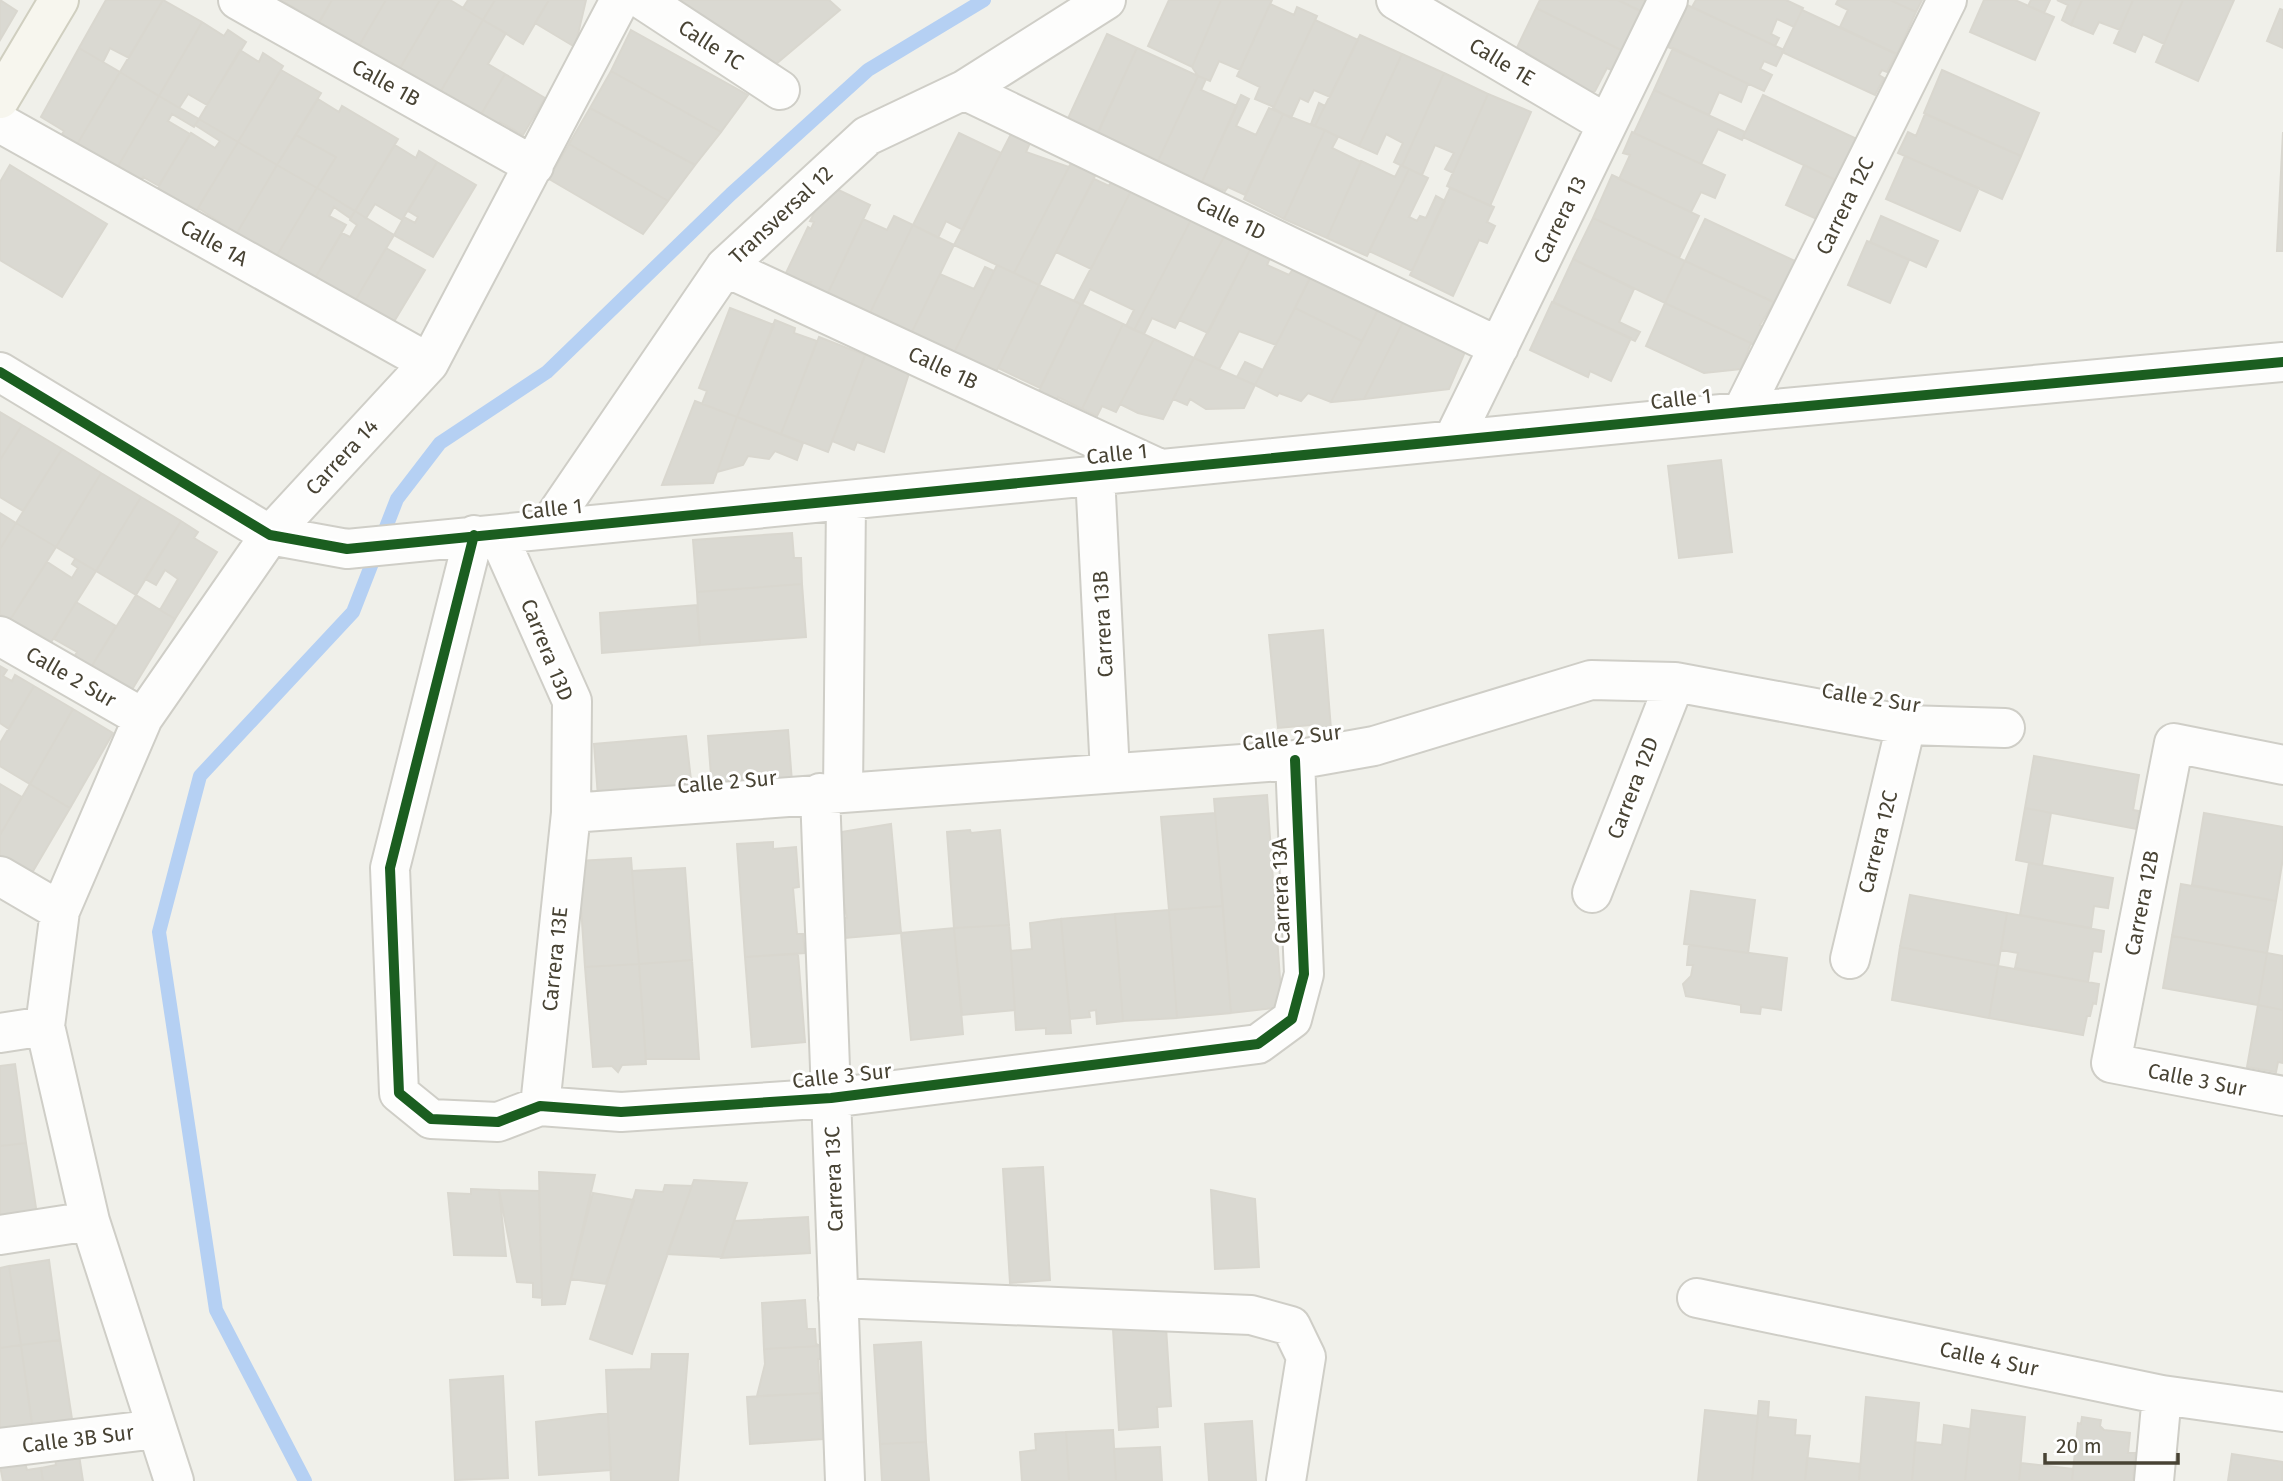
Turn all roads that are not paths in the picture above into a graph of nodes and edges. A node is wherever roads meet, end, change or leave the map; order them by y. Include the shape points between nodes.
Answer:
1 (59, 0) edge
2 (238, 0) edge
3 (620, 0) edge
4 (643, 0) edge
5 (1106, 0) edge
6 (1396, 0) edge
7 (1668, 0) edge
8 (1947, 0) edge
9 (780, 89) dead end
10 (964, 90) junction
11 (0, 99) edge
12 (0, 123) edge
13 (1607, 124) junction
14 (534, 166) junction
15 (725, 267) junction
16 (1499, 347) junction
17 (2283, 362) edge
18 (429, 363) junction
19 (0, 372) edge
20 (1742, 412) junction
21 (1453, 440) junction
22 (1160, 469) junction
23 (1095, 475) junction
24 (846, 503) junction
25 (547, 528) junction
26 (270, 535) junction
27 (486, 535) junction
28 (0, 636) edge
29 (1675, 682) junction
30 (142, 718) junction
31 (1906, 725) junction
32 (2005, 728) dead end
33 (1295, 761) junction
34 (2283, 765) edge
35 (1111, 773) junction
36 (832, 792) junction
37 (571, 813) junction
38 (0, 876) edge
39 (1592, 893) dead end
40 (60, 911) junction
41 (1850, 959) dead end
42 (1292, 1019) joint
43 (46, 1026) junction
44 (0, 1033) edge
45 (2110, 1063) joint
46 (2283, 1096) edge
47 (831, 1098) junction
48 (540, 1106) junction
49 (90, 1222) junction
50 (0, 1235) edge
51 (838, 1298) junction
52 (1697, 1298) dead end
53 (2162, 1395) junction
54 (2283, 1412) edge
55 (156, 1429) junction
56 (0, 1448) edge
57 (174, 1481) edge
58 (845, 1481) edge
59 (1286, 1481) edge
60 (2154, 1481) edge

1 - 11 main road
2 - 14 street, Calle 1B
3 - 14 street, Carrera 14
4 - 9 street, Calle 1C
5 - 10 street, Transversal 12
6 - 13 street, Calle 1E
7 - 13 street, Carrera 13
8 - 20 street, Carrera 12C
10 - 15 street, Transversal 12 via 867,136
10 - 16 street, Calle 1D
12 - 18 street, Calle 1A
13 - 16 street, Carrera 13
14 - 18 street, Carrera 14
15 - 22 street, Calle 1B
15 - 25 street, Transversal 12
16 - 21 street, Carrera 13
17 - 20 street, Calle 1
18 - 26 street, Carrera 14
19 - 26 street, Calle 1
20 - 21 street, Calle 1
21 - 22 street, Calle 1
22 - 23 street, Calle 1
23 - 24 street, Calle 1
23 - 35 street, Carrera 13B
24 - 25 street, Calle 1
24 - 36 street, Carrera 13C
25 - 27 street, Calle 1
26 - 27 street, Calle 1 via 347,550
26 - 30 street, Carrera 14
27 - 37 street, Carrera 13D via 572,701
27 - 48 street, Calle 3 Sur via 390,867 399,1093 430,1119 498,1122
28 - 30 street, Calle 2 Sur
29 - 31 street, Calle 2 Sur
29 - 33 street, Calle 2 Sur via 1591,680 1374,746
29 - 39 street, Carrera 12D
30 - 40 street, Carrera 14
31 - 32 street, Calle 2 Sur
31 - 41 street, Carrera 12C
33 - 35 street, Calle 2 Sur
33 - 42 street, Carrera 13A via 1304,974
34 - 45 street, Carrera 12B via 2174,743
35 - 36 street, Calle 2 Sur
36 - 37 street, Calle 2 Sur
36 - 47 street, Carrera 13C
37 - 48 street, Carrera 13E
38 - 40 street
40 - 43 street, Carrera 14
42 - 47 street, Calle 3 Sur via 1258,1044
43 - 44 street
43 - 49 street, Carrera 14
45 - 46 street, Calle 3 Sur
47 - 48 street, Calle 3 Sur via 621,1112
47 - 51 street, Carrera 13C
49 - 50 street
49 - 55 street, Carrera 14
51 - 58 street, Carrera 13C
51 - 59 street via 1251,1315 1291,1326 1306,1357
52 - 53 street, Calle 4 Sur
53 - 54 street, Calle 4 Sur
53 - 60 street
55 - 56 street, Calle 3B Sur
55 - 57 street, Carrera 14

